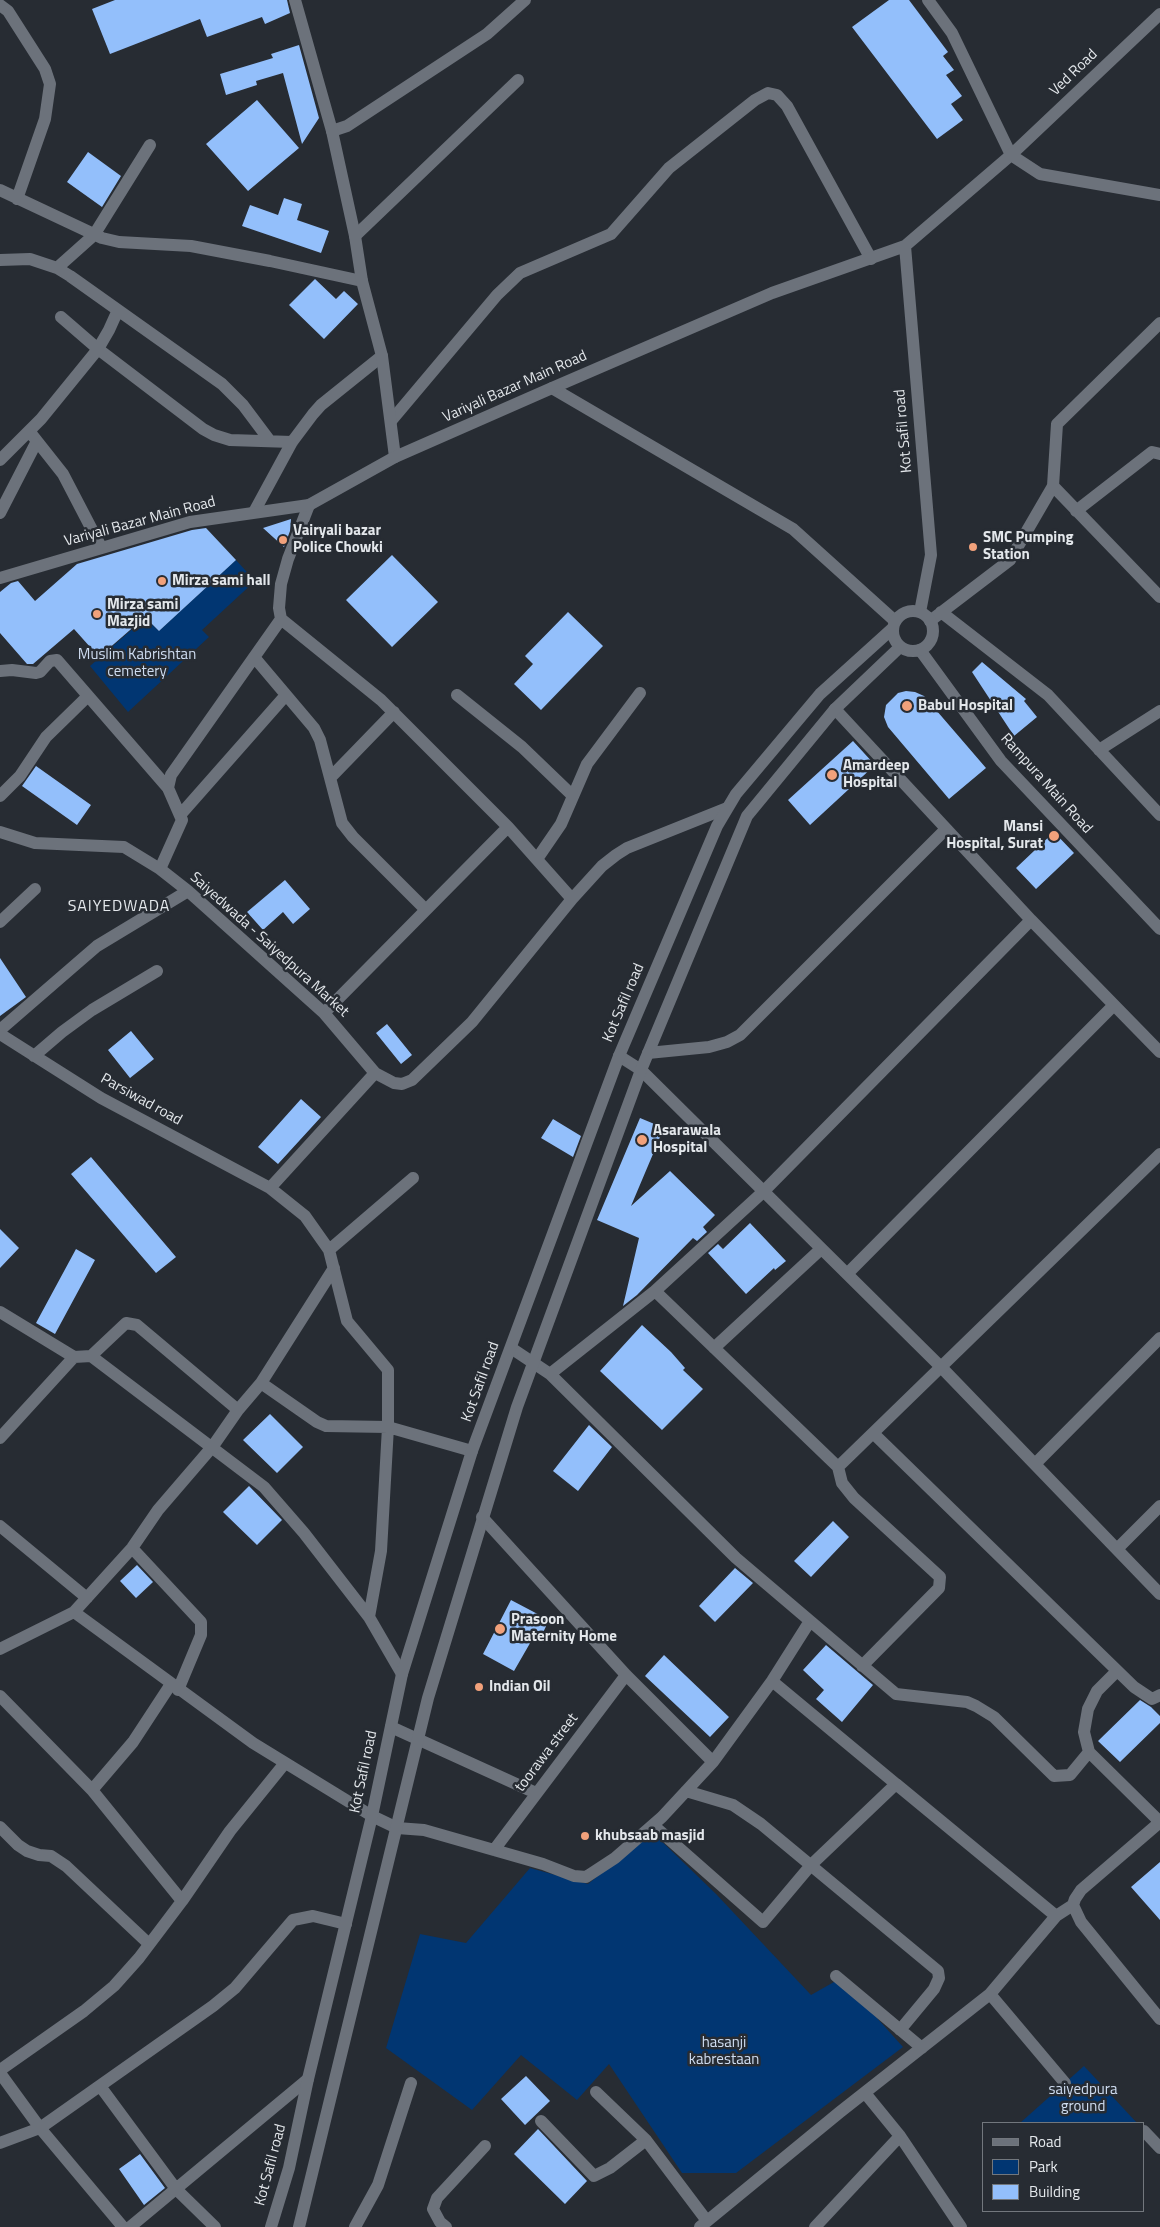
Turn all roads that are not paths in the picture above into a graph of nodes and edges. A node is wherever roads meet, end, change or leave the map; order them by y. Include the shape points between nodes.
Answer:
1 (295, 0) edge
2 (525, 0) edge
3 (928, 0) edge
4 (0, 4) edge
5 (1160, 14) edge
6 (518, 80) dead end
7 (332, 131) junction
8 (150, 146) dead end
9 (1011, 155) junction
10 (0, 190) edge
11 (1160, 195) edge
12 (17, 199) junction
13 (94, 235) junction
14 (355, 236) junction
15 (905, 246) junction
16 (871, 258) junction
17 (0, 260) edge
18 (57, 268) junction
19 (362, 281) junction
20 (118, 310) junction
21 (60, 317) dead end
22 (1160, 323) edge
23 (98, 349) junction
24 (382, 356) junction
25 (552, 388) junction
26 (391, 421) junction
27 (33, 436) junction
28 (270, 441) junction
29 (292, 442) junction
30 (1160, 454) edge
31 (395, 457) junction
32 (0, 460) edge
33 (1053, 486) junction
34 (309, 505) junction
35 (1076, 511) junction
36 (254, 512) junction
37 (0, 513) edge
38 (101, 547) junction
39 (0, 578) edge
40 (1160, 597) edge
41 (920, 612) junction
42 (941, 612) junction
43 (281, 619) junction
44 (930, 621) junction
45 (894, 624) junction
46 (900, 647) junction
47 (920, 650) junction
48 (254, 657) junction
49 (0, 671) edge
50 (457, 694) dead end
51 (640, 694) dead end
52 (286, 695) junction
53 (88, 696) junction
54 (835, 708) junction
55 (1160, 711) edge
56 (394, 712) junction
57 (1099, 750) junction
58 (330, 778) junction
59 (168, 788) junction
60 (0, 796) edge
61 (573, 796) junction
62 (727, 808) junction
63 (180, 814) junction
64 (1160, 815) edge
65 (508, 827) junction
66 (946, 829) junction
67 (0, 832) edge
68 (537, 859) junction
69 (160, 869) junction
70 (35, 888) dead end
71 (188, 891) junction
72 (572, 899) junction
73 (426, 910) junction
74 (1031, 920) junction
75 (0, 922) edge
76 (1160, 930) edge
77 (158, 971) dead end
78 (1114, 1005) junction
79 (324, 1013) junction
80 (0, 1030) edge
81 (0, 1034) edge
82 (648, 1052) junction
83 (1160, 1052) edge
84 (34, 1056) junction
85 (619, 1056) junction
86 (641, 1070) junction
87 (375, 1073) junction
88 (1160, 1154) edge
89 (413, 1178) dead end
90 (270, 1188) junction
91 (763, 1192) junction
92 (821, 1249) junction
93 (329, 1250) junction
94 (334, 1268) junction
95 (847, 1274) junction
96 (655, 1291) junction
97 (0, 1312) edge
98 (1160, 1338) edge
99 (511, 1348) junction
100 (714, 1348) junction
101 (91, 1356) junction
102 (74, 1357) junction
103 (533, 1363) junction
104 (942, 1368) junction
105 (550, 1374) junction
106 (261, 1383) junction
107 (238, 1410) junction
108 (388, 1427) junction
109 (874, 1434) junction
110 (0, 1438) edge
111 (212, 1446) junction
112 (472, 1451) junction
113 (1035, 1464) junction
114 (838, 1467) junction
115 (1160, 1506) edge
116 (482, 1517) junction
117 (0, 1526) edge
118 (132, 1548) junction
119 (1118, 1549) junction
120 (1160, 1594) edge
121 (87, 1598) junction
122 (74, 1612) junction
123 (369, 1616) junction
124 (810, 1621) junction
125 (0, 1649) edge
126 (862, 1666) junction
127 (1117, 1671) junction
128 (402, 1674) junction
129 (626, 1675) junction
130 (772, 1681) junction
131 (174, 1687) junction
132 (0, 1696) edge
133 (1160, 1696) edge
134 (390, 1728) junction
135 (417, 1740) junction
136 (1089, 1752) junction
137 (713, 1762) junction
138 (285, 1763) junction
139 (896, 1784) junction
140 (92, 1790) junction
141 (686, 1791) junction
142 (536, 1793) junction
143 (372, 1816) junction
144 (1160, 1822) edge
145 (653, 1824) junction
146 (0, 1827) edge
147 (397, 1828) junction
148 (494, 1850) junction
149 (811, 1865) junction
150 (182, 1901) junction
151 (1073, 1905) junction
152 (1056, 1916) junction
153 (346, 1924) junction
154 (149, 1944) junction
155 (836, 1976) dead end
156 (990, 1994) junction
157 (1160, 2018) edge
158 (900, 2030) junction
159 (922, 2048) junction
160 (0, 2072) edge
161 (308, 2079) junction
162 (411, 2083) dead end
163 (1065, 2083) dead end
164 (100, 2086) junction
165 (596, 2092) dead end
166 (865, 2093) junction
167 (541, 2121) dead end
168 (40, 2128) junction
169 (1145, 2132) edge
170 (900, 2136) junction
171 (646, 2140) junction
172 (0, 2143) edge
173 (484, 2146) dead end
174 (1160, 2148) edge
175 (176, 2189) junction
176 (703, 2224) edge
177 (123, 2227) edge
178 (130, 2227) edge
179 (215, 2227) edge
180 (271, 2227) edge
181 (299, 2227) edge
182 (356, 2227) edge
183 (446, 2227) edge
184 (816, 2227) edge
185 (961, 2227) edge

1 - 7 street
2 - 7 street via 487,34 347,126
3 - 9 street via 952,33
4 - 12 street via 8,11 45,69 50,84 45,119
5 - 9 street, Ved Road
6 - 14 street
7 - 14 street
8 - 13 street
9 - 11 street via 1040,174
9 - 15 street, Variyali Bazar Main Road
10 - 12 street
12 - 13 street
13 - 18 street
13 - 19 street via 119,242 191,246
14 - 19 street
15 - 16 street, Variyali Bazar Main Road
15 - 41 street, Kot Safil road via 931,555
16 - 25 street, Variyali Bazar Main Road via 772,293
16 - 26 street via 787,106 777,95 768,93 670,168 611,234 520,273 497,295
17 - 18 street via 30,259
18 - 20 street
19 - 24 street
20 - 23 street
20 - 28 street via 222,384 243,405
21 - 23 street
22 - 33 street via 1057,424
23 - 27 street
23 - 28 street via 214,435 230,440
24 - 26 street
24 - 29 street via 322,405
25 - 31 street, Variyali Bazar Main Road
25 - 45 street via 792,529
26 - 31 street
27 - 32 street
27 - 37 street
27 - 38 street via 62,474
28 - 29 street
29 - 36 street
30 - 35 street via 1152,452
31 - 34 street, Variyali Bazar Main Road
33 - 35 street
33 - 42 street via 1010,560
34 - 36 street, Variyali Bazar Main Road
34 - 43 street via 281,584
35 - 40 street
36 - 38 street, Variyali Bazar Main Road via 190,522
38 - 39 street, Variyali Bazar Main Road
41 - 44 street
41 - 45 street via 906,612
42 - 44 street
42 - 57 street via 1048,695
43 - 48 street
43 - 56 street
44 - 47 street via 933,627 931,641
45 - 46 street via 895,641
45 - 62 street, Kot Safil road via 820,694
46 - 47 street via 913,652
46 - 54 street
47 - 76 street, Rampura Main Road via 1001,761
48 - 52 street
48 - 59 street via 170,775
49 - 53 street via 36,673 54,659
50 - 61 street via 522,747
51 - 61 street via 587,764
52 - 58 street via 314,728
52 - 63 street
53 - 59 street
53 - 60 street via 46,737 20,776
54 - 66 street
54 - 82 street via 747,816
55 - 57 street
56 - 58 street
56 - 65 street
57 - 64 street
58 - 73 street via 338,814 347,829
59 - 63 street
61 - 68 street via 561,824
62 - 72 street via 627,848 602,866
62 - 85 street, Kot Safil road
63 - 69 street via 180,826
65 - 68 street
65 - 73 street
66 - 74 street
66 - 82 street via 740,1035 709,1047
67 - 69 street, Saiyedwada - Saiyedpura Market via 35,843 124,847
68 - 72 street
69 - 71 street, Saiyedwada - Saiyedpura Market
70 - 75 street
71 - 79 street, Saiyedwada - Saiyedpura Market
71 - 80 street via 97,946
72 - 87 street via 472,1022 412,1080 394,1083
73 - 79 street
74 - 78 street
74 - 91 street
77 - 84 street via 81,1017
78 - 83 street
78 - 95 street
79 - 87 street, Saiyedwada - Saiyedpura Market
81 - 84 street, Parsiwad road
82 - 86 street
84 - 90 street, Parsiwad road via 101,1098
85 - 86 street
85 - 99 street, Kot Safil road
86 - 91 street
86 - 103 street
87 - 90 street
88 - 104 street
89 - 93 street
90 - 93 street via 305,1216
91 - 92 street
91 - 96 street
92 - 95 street
92 - 100 street
93 - 94 street
94 - 106 street
94 - 108 street via 347,1321 388,1370
95 - 104 street
96 - 100 street
96 - 105 street
97 - 102 street
98 - 113 street
99 - 103 street
99 - 112 street, Kot Safil road
100 - 114 street
101 - 102 street
101 - 107 street via 126,1323 137,1325
101 - 111 street
102 - 110 street
103 - 105 street
103 - 116 street
104 - 109 street
104 - 113 street
105 - 124 street via 736,1558
106 - 107 street
106 - 108 street via 326,1426
107 - 111 street
108 - 112 street
108 - 123 street via 381,1551
109 - 114 street
109 - 127 street
111 - 118 street via 158,1510
111 - 123 street via 264,1487
112 - 128 street, Kot Safil road
113 - 119 street
114 - 126 street via 842,1483 854,1498 940,1577 939,1588
115 - 119 street
116 - 129 street
116 - 135 street
117 - 121 street
118 - 121 street
118 - 131 street via 201,1622 201,1635
119 - 120 street
121 - 122 street
122 - 125 street
122 - 131 street
123 - 128 street
124 - 126 street
124 - 130 street
126 - 136 street via 896,1694 967,1702 976,1706 994,1718 1054,1776 1070,1775
127 - 133 street via 1152,1699
127 - 136 street via 1097,1691 1088,1709 1084,1732
128 - 134 street, Kot Safil road
129 - 137 street
129 - 142 street, toorawa street
130 - 137 street
130 - 139 street
131 - 138 street
131 - 140 street
132 - 140 street
134 - 135 street
134 - 143 street, Kot Safil road
135 - 142 street
135 - 147 street
136 - 144 street
137 - 141 street
138 - 143 street
138 - 150 street via 230,1831
139 - 149 street
139 - 152 street
140 - 150 street
141 - 145 street
141 - 149 street via 732,1805
142 - 148 street, toorawa street
143 - 147 street
143 - 153 street, Kot Safil road
144 - 151 street via 1082,1890
145 - 148 street via 615,1858 586,1877
145 - 149 street via 763,1922
146 - 154 street via 27,1851 50,1856 66,1866
147 - 148 street via 424,1830
147 - 181 street
149 - 158 street via 938,1971 934,1990
150 - 154 street
151 - 152 street
151 - 157 street via 1081,1922
152 - 156 street
153 - 161 street, Kot Safil road
153 - 164 street via 313,1916 293,1920 225,1998
154 - 160 street via 98,2000
155 - 158 street
156 - 159 street
156 - 163 street
158 - 159 street
159 - 166 street
160 - 168 street
161 - 175 street
161 - 180 street, Kot Safil road via 289,2168
162 - 182 street via 378,2185
164 - 168 street
164 - 175 street
165 - 171 street
166 - 170 street
166 - 176 street
167 - 171 street via 594,2176 610,2168
168 - 172 street
168 - 177 street
169 - 174 street
170 - 184 street
170 - 185 street
171 - 176 street
173 - 183 street via 436,2198 433,2208
175 - 178 street
175 - 179 street

